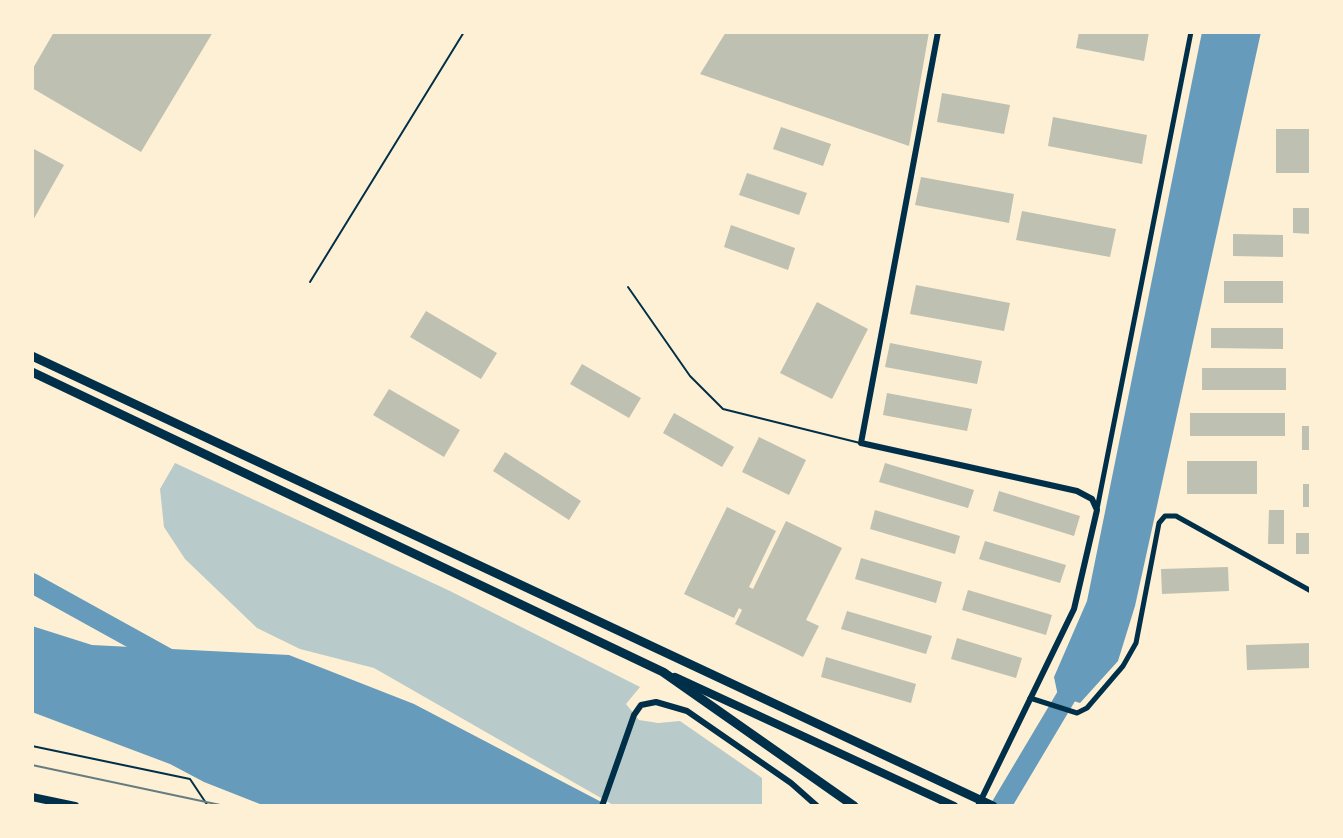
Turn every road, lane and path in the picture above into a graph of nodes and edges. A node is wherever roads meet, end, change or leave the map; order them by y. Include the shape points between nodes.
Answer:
1 (464, 32) edge
2 (938, 32) edge
3 (1191, 32) edge
4 (310, 282) dead end
5 (628, 287) dead end
6 (32, 356) edge
7 (32, 372) edge
8 (861, 443) junction
9 (1097, 510) junction
10 (1311, 591) edge
11 (663, 672) junction
12 (1030, 698) junction
13 (32, 746) edge
14 (32, 797) edge
15 (75, 806) edge
16 (208, 806) edge
17 (602, 806) edge
18 (817, 806) edge
19 (854, 806) edge
20 (954, 806) edge
21 (978, 806) edge
22 (993, 806) edge

1 - 4 lane
2 - 8 street
3 - 9 street
5 - 8 lane via 690,376 723,409
6 - 22 highway
7 - 11 highway
8 - 9 street via 1077,491 1092,499
9 - 12 street via 1074,609
10 - 12 street via 1176,516 1165,516 1159,523 1136,643 1123,666 1077,713
11 - 19 highway
11 - 20 main road
12 - 21 street
13 - 16 path via 190,779
14 - 15 main road
17 - 18 street via 634,715 641,705 656,702 687,711

